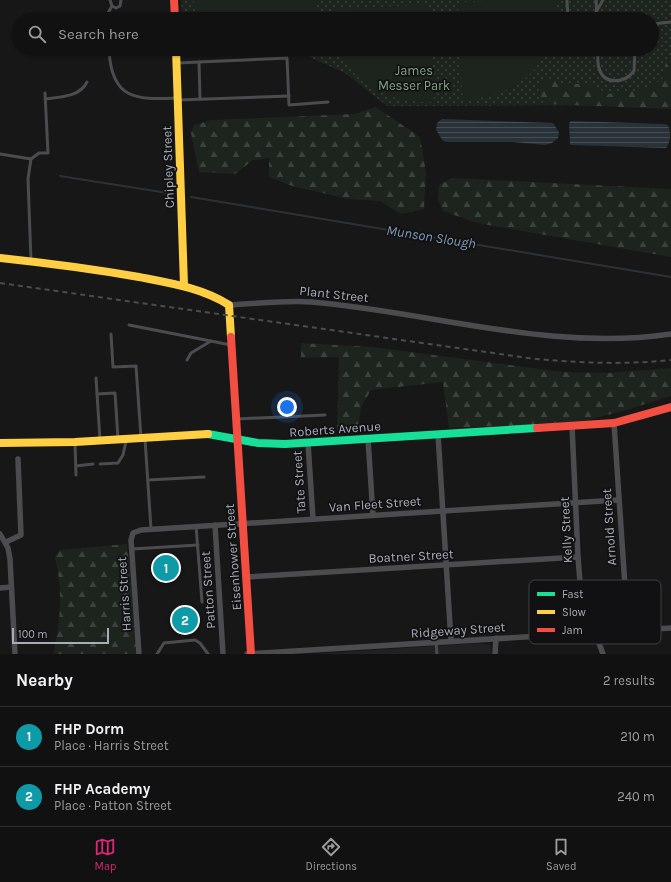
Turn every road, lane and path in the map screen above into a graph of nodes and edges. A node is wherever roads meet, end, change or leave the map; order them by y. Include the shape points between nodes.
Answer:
1 (110, 0) edge
2 (121, 0) edge
3 (174, 0) edge
4 (567, 0) edge
5 (596, 0) edge
6 (603, 0) edge
7 (112, 6) junction
8 (109, 12) edge
9 (175, 12) edge
10 (568, 12) edge
11 (596, 12) joint
12 (671, 22) edge
13 (659, 23) edge
14 (110, 56) edge
15 (176, 56) edge
16 (598, 56) edge
17 (635, 56) edge
18 (200, 62) junction
19 (176, 64) junction
20 (87, 82) dead end
21 (45, 93) dead end
22 (289, 96) junction
23 (45, 99) junction
24 (178, 99) junction
25 (200, 99) junction
26 (328, 102) dead end
27 (0, 154) edge
28 (31, 159) junction
29 (0, 258) edge
30 (31, 262) junction
31 (184, 285) junction
32 (229, 305) junction
33 (129, 325) dead end
34 (111, 334) dead end
35 (671, 334) edge
36 (212, 341) junction
37 (232, 345) junction
38 (187, 360) dead end
39 (96, 378) dead end
40 (97, 394) junction
41 (671, 407) edge
42 (324, 415) dead end
43 (236, 419) junction
44 (614, 423) junction
45 (572, 426) junction
46 (438, 434) junction
47 (143, 438) junction
48 (237, 438) junction
49 (122, 439) junction
50 (368, 439) junction
51 (100, 441) junction
52 (75, 442) junction
53 (0, 443) edge
54 (258, 443) junction
55 (308, 443) junction
56 (238, 458) junction
57 (18, 459) dead end
58 (93, 464) dead end
59 (100, 464) dead end
60 (76, 466) junction
61 (76, 475) dead end
62 (204, 477) dead end
63 (148, 480) junction
64 (618, 500) junction
65 (576, 503) junction
66 (443, 510) junction
67 (373, 515) junction
68 (313, 519) junction
69 (243, 524) junction
70 (215, 525) junction
71 (196, 526) junction
72 (151, 529) junction
73 (134, 533) joint
74 (0, 534) edge
75 (6, 542) junction
76 (198, 545) junction
77 (132, 549) junction
78 (578, 557) junction
79 (447, 565) junction
80 (246, 577) junction
81 (580, 580) edge
82 (624, 580) edge
83 (0, 588) edge
84 (11, 588) junction
85 (202, 602) dead end
86 (671, 628) edge
87 (661, 629) edge
88 (529, 636) edge
89 (496, 638) junction
90 (451, 641) junction
91 (436, 642) junction
92 (599, 644) edge
93 (15, 654) edge
94 (139, 654) edge
95 (158, 654) edge
96 (208, 654) edge
97 (223, 654) edge
98 (247, 654) edge
99 (251, 654) edge
100 (437, 654) edge
101 (495, 654) edge
102 (603, 654) edge

1 - 7 lane
2 - 7 lane via 120,6
3 - 9 street
4 - 10 lane
5 - 11 lane
6 - 11 lane
7 - 8 lane
12 - 13 lane
14 - 24 lane via 111,69 127,93 143,99
15 - 19 street, Chipley Street
16 - 17 lane via 598,68 601,73 616,82 627,79 634,72
18 - 19 lane
18 - 22 lane via 287,58
18 - 25 lane
19 - 24 street, Chipley Street
20 - 23 lane via 84,88 70,96
21 - 23 lane
22 - 25 lane
22 - 26 lane via 289,105
23 - 28 lane via 48,153 39,153
24 - 25 lane
24 - 31 street, Chipley Street
27 - 28 lane
28 - 30 lane via 28,179
29 - 30 street
30 - 31 street
31 - 32 street via 218,296
32 - 35 street, Plant Street via 310,302 575,338 634,338
32 - 37 street, Eisenhower Street
33 - 36 lane
34 - 47 lane via 113,367 136,366
36 - 37 lane
36 - 38 lane via 191,353
37 - 43 street, Eisenhower Street
39 - 40 lane
40 - 49 lane via 115,393
40 - 51 lane
41 - 44 street, Roberts Avenue
42 - 43 lane
43 - 48 street, Eisenhower Street
44 - 45 street, Roberts Avenue
44 - 64 street, Arnold Street
45 - 46 street, Roberts Avenue
45 - 65 street, Kelly Street
46 - 50 street, Roberts Avenue
46 - 66 street
47 - 48 street, Roberts Avenue via 211,434
47 - 49 street, Roberts Avenue
47 - 63 lane
48 - 54 street, Roberts Avenue
48 - 56 street, Eisenhower Street
49 - 51 street, Roberts Avenue
49 - 59 lane via 125,449 120,461 115,464
50 - 55 street, Roberts Avenue
50 - 67 street
51 - 52 street, Roberts Avenue
52 - 53 street, Roberts Avenue
52 - 60 lane
54 - 55 street, Roberts Avenue
54 - 56 street via 244,448
55 - 68 street, Tate Street
56 - 69 street, Eisenhower Street
57 - 75 street via 21,535
58 - 60 lane
60 - 61 lane
62 - 63 lane
63 - 72 lane
64 - 65 street, Van Fleet Street
64 - 82 street, Arnold Street
65 - 66 street, Van Fleet Street
65 - 78 street, Kelly Street
66 - 67 street, Van Fleet Street
66 - 79 street
67 - 68 street, Van Fleet Street
68 - 69 street, Van Fleet Street
69 - 70 street, Van Fleet Street
69 - 80 street, Eisenhower Street
70 - 71 street, Van Fleet Street
70 - 97 street, Patton Street
71 - 72 street, Van Fleet Street
71 - 76 lane
72 - 73 street, Van Fleet Street
73 - 77 street, Harris Street
74 - 75 street
75 - 84 street via 10,559
76 - 77 lane
76 - 85 lane
77 - 94 street, Harris Street
78 - 79 street, Boatner Street
78 - 81 street, Kelly Street
79 - 80 street, Boatner Street
79 - 90 street
80 - 99 street, Eisenhower Street
83 - 84 street
84 - 93 street
86 - 87 street, Ridgeway Street
88 - 89 street, Ridgeway Street
89 - 90 street, Ridgeway Street
89 - 101 street
90 - 91 street, Ridgeway Street
91 - 99 street, Ridgeway Street
91 - 100 lane
92 - 102 street
95 - 96 lane via 164,643 195,640
98 - 99 street, Ridgeway Street

